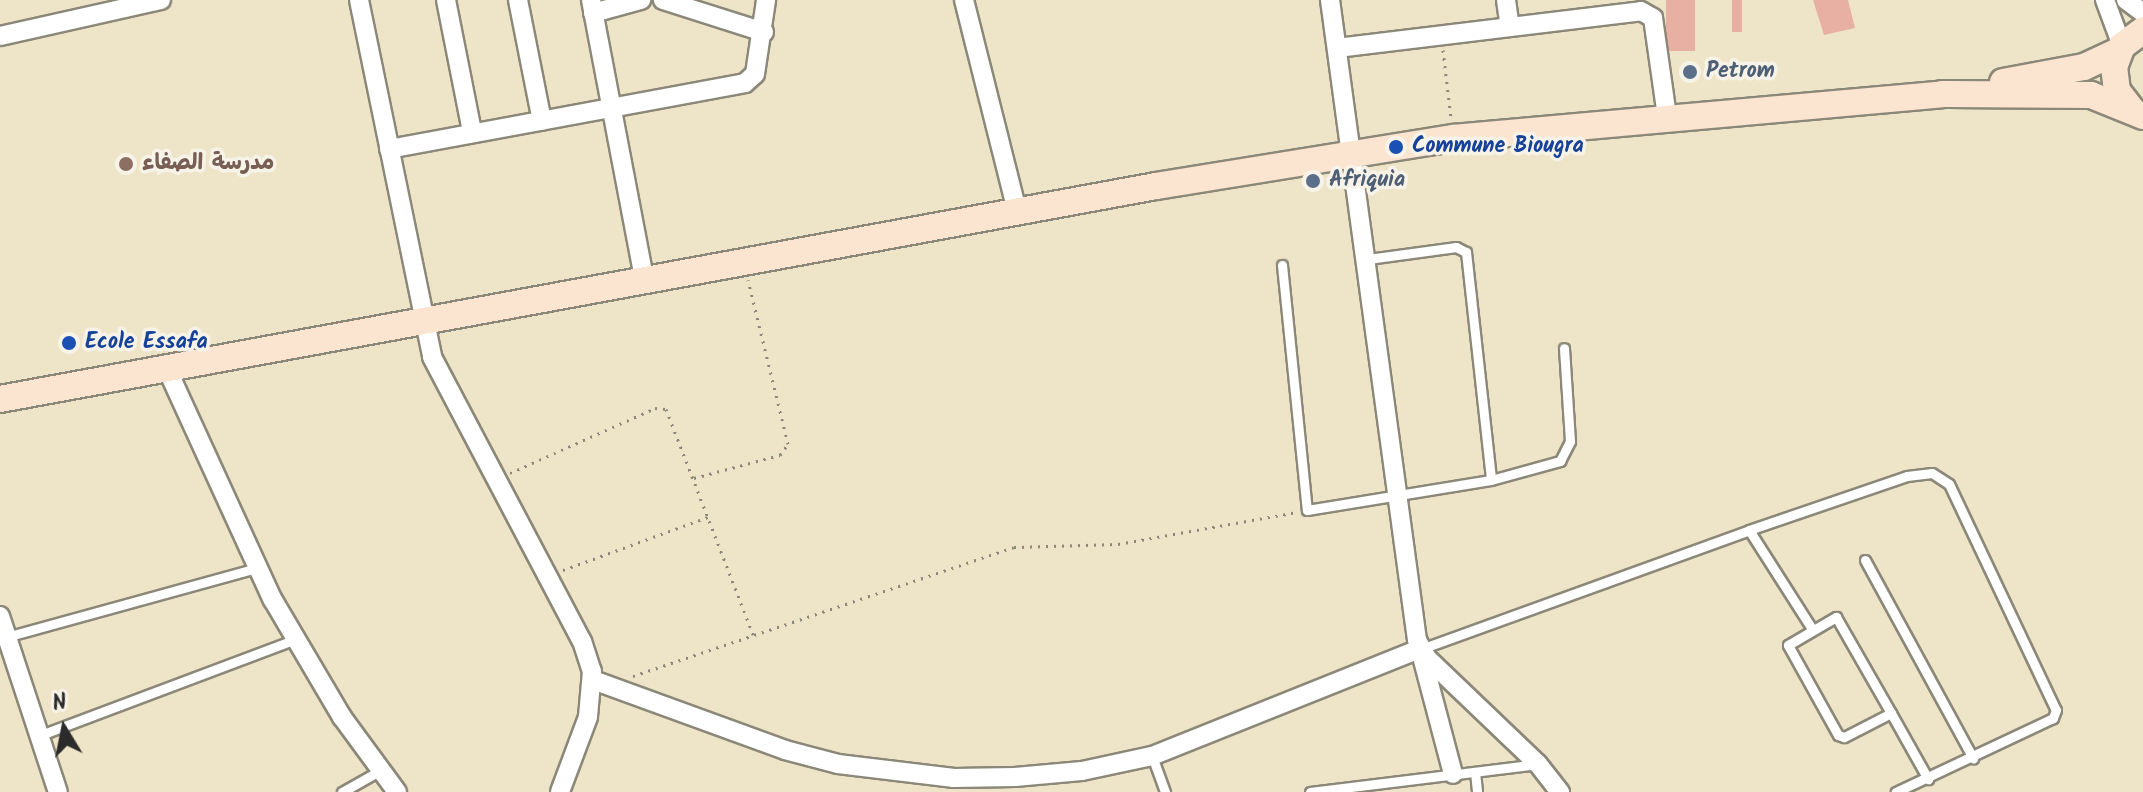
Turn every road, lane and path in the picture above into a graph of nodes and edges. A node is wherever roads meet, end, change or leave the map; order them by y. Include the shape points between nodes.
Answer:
1 (161, 0) edge
2 (359, 0) edge
3 (446, 0) edge
4 (518, 0) edge
5 (641, 0) edge
6 (663, 0) edge
7 (766, 0) edge
8 (964, 0) edge
9 (1330, 0) edge
10 (1506, 0) edge
11 (2105, 0) edge
12 (2126, 0) edge
13 (592, 6) edge
14 (2143, 13) edge
15 (1510, 27) junction
16 (2143, 30) edge
17 (764, 32) junction
18 (1441, 35) junction
19 (0, 36) edge
20 (1337, 48) junction
21 (2120, 49) junction
22 (1942, 94) junction
23 (611, 110) junction
24 (2138, 113) edge
25 (1667, 116) junction
26 (542, 121) junction
27 (472, 131) junction
28 (1453, 138) junction
29 (389, 149) junction
30 (1351, 152) junction
31 (1017, 211) junction
32 (1368, 259) junction
33 (744, 264) junction
34 (1282, 265) dead end
35 (645, 283) junction
36 (424, 324) junction
37 (1564, 348) dead end
38 (167, 369) junction
39 (0, 399) edge
40 (694, 478) junction
41 (496, 480) junction
42 (1491, 480) junction
43 (1400, 497) junction
44 (1307, 510) junction
45 (708, 517) junction
46 (1749, 530) junction
47 (1865, 560) dead end
48 (256, 568) junction
49 (548, 576) junction
50 (0, 616) edge
51 (1812, 629) junction
52 (753, 635) junction
53 (6, 637) junction
54 (296, 639) junction
55 (1420, 649) junction
56 (600, 682) junction
57 (1891, 713) junction
58 (38, 736) junction
59 (1152, 756) junction
60 (1973, 758) junction
61 (1538, 764) junction
62 (379, 771) junction
63 (1475, 772) junction
64 (1453, 774) junction
65 (1928, 779) junction
66 (58, 792) edge
67 (342, 792) edge
68 (397, 792) edge
69 (560, 792) edge
70 (1165, 792) edge
71 (1310, 792) edge
72 (1477, 792) edge
73 (1560, 792) edge
74 (1896, 792) edge

1 - 19 street
2 - 29 street
3 - 27 street
4 - 26 street
5 - 13 street
6 - 17 street
7 - 17 street
8 - 31 street
9 - 20 street
10 - 15 street
11 - 21 street
12 - 14 street
13 - 23 street
15 - 18 street
15 - 25 street via 1649,13
16 - 21 main road
17 - 23 street via 755,74 745,83
18 - 20 street
18 - 28 path
20 - 30 street
21 - 22 main road via 2084,67
21 - 24 main road via 2114,84
22 - 24 main road via 2091,95
22 - 25 main road
23 - 26 street
23 - 35 street
25 - 28 main road
26 - 27 street
27 - 29 street
28 - 30 main road
29 - 36 street
30 - 31 main road
30 - 32 street
31 - 33 main road
32 - 42 lane via 1464,249
32 - 43 street
33 - 35 main road
33 - 40 path via 788,444 780,455
34 - 44 lane
35 - 36 main road
36 - 38 main road
36 - 41 street via 438,372
37 - 42 lane via 1567,452 1550,467
38 - 39 main road
38 - 48 street
40 - 41 path via 669,412 661,408
40 - 45 path
41 - 49 street
42 - 43 lane
43 - 44 lane
43 - 55 street
44 - 52 path via 1118,544 1024,545
45 - 49 path
45 - 52 path
46 - 51 lane
46 - 55 lane
46 - 60 lane via 1907,476 1942,477 2056,710 2053,718
47 - 60 lane
48 - 53 lane
48 - 54 street
49 - 56 street
50 - 53 street
51 - 57 lane via 1836,617
51 - 57 lane via 1787,649 1838,735 1844,737
52 - 56 path
53 - 58 street
54 - 58 lane
54 - 62 street
55 - 59 street
55 - 61 street
55 - 64 street
56 - 59 street via 785,750 886,773 1015,777 1082,771
56 - 69 street
57 - 65 lane
58 - 66 street
59 - 70 lane
60 - 65 lane
61 - 63 lane
61 - 73 street
62 - 67 lane
62 - 68 street
63 - 64 lane
63 - 72 lane
64 - 71 lane
65 - 74 lane

